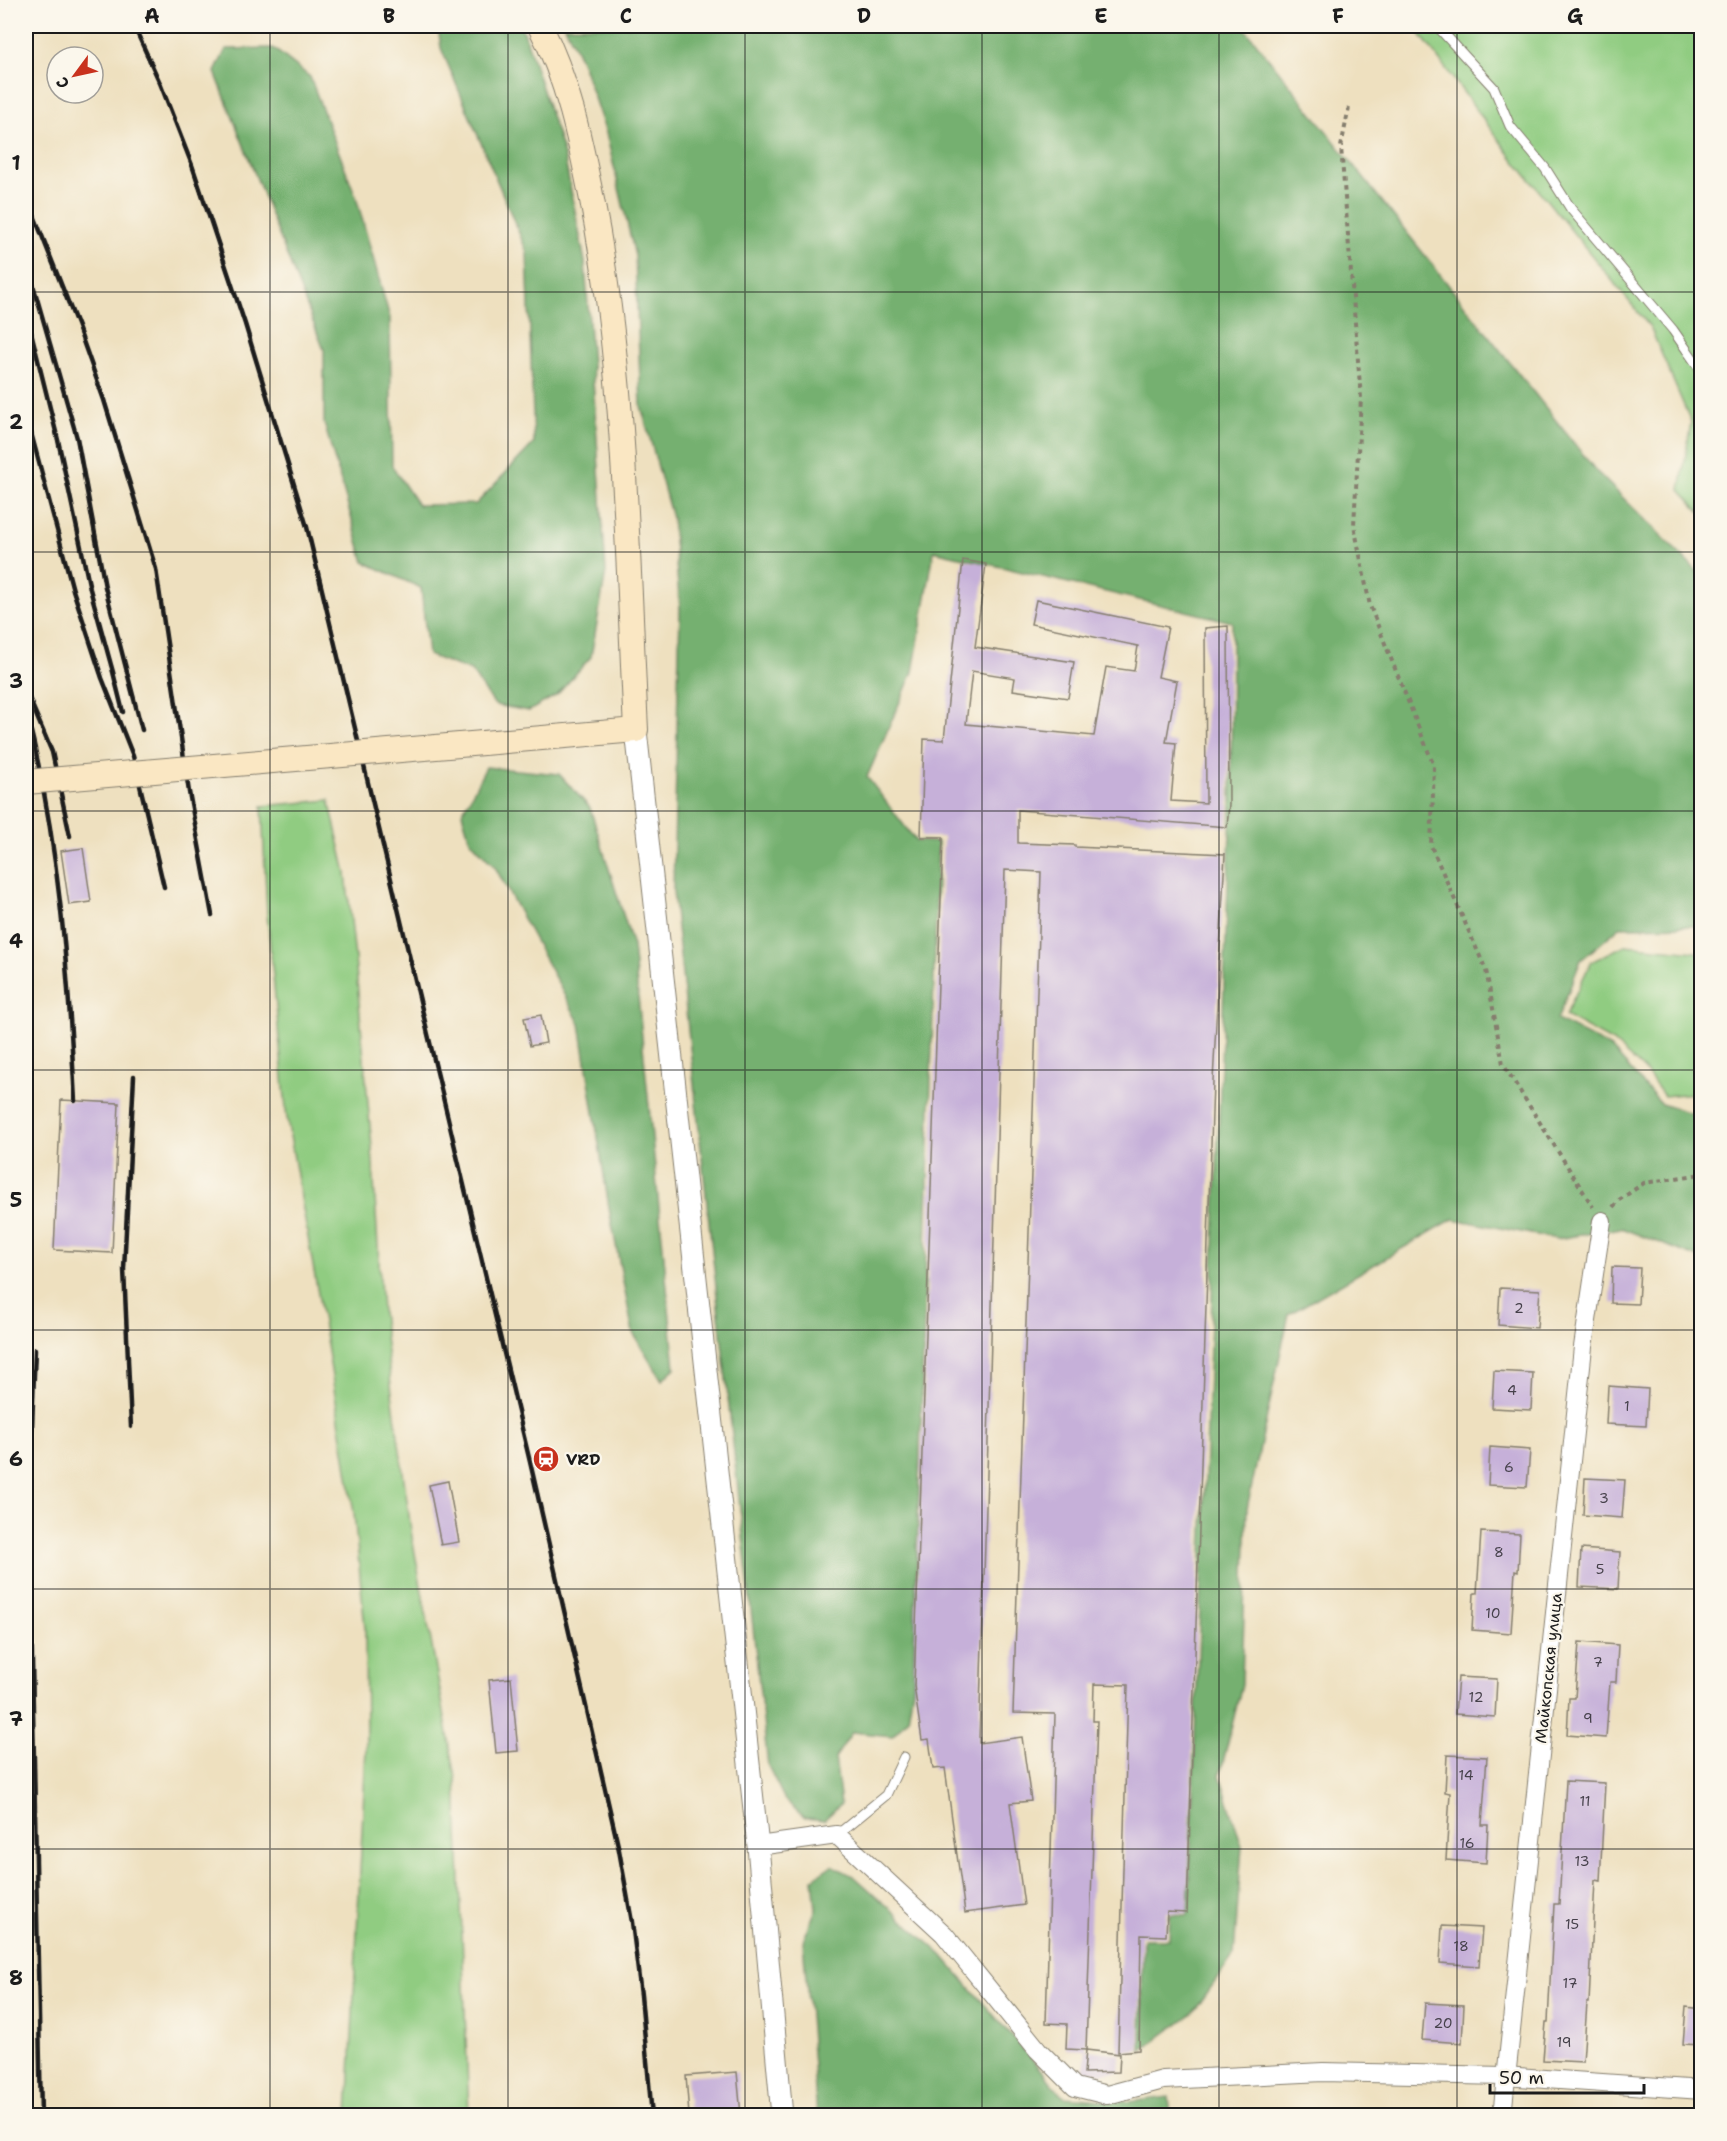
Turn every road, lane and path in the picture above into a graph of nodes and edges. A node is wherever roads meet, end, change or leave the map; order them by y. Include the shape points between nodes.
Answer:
1 (540, 26) edge
2 (1437, 26) edge
3 (1349, 107) dead end
4 (1701, 372) edge
5 (636, 730) junction
6 (26, 782) edge
7 (1701, 1174) edge
8 (1602, 1221) junction
9 (904, 1757) dead end
10 (837, 1835) junction
11 (758, 1846) junction
12 (1504, 2076) junction
13 (1701, 2090) edge
14 (783, 2115) edge
15 (1502, 2115) edge

1 - 5 main road via 563,78 581,142 603,258 618,384
2 - 4 lane via 1494,88 1510,126 1545,168 1571,209 1673,330
3 - 8 path via 1341,147 1361,398 1354,525 1370,606 1434,766 1431,846 1485,970 1503,1064
5 - 6 main road, bridge
5 - 11 street
7 - 8 path via 1644,1183 1619,1200
8 - 12 street, Майкопская улица via 1582,1347
9 - 10 lane via 886,1795
10 - 11 street
10 - 12 street via 944,1934 1038,2050 1075,2087 1107,2095 1163,2080 1323,2072
11 - 14 street
12 - 13 street
12 - 15 street, Майкопская улица

